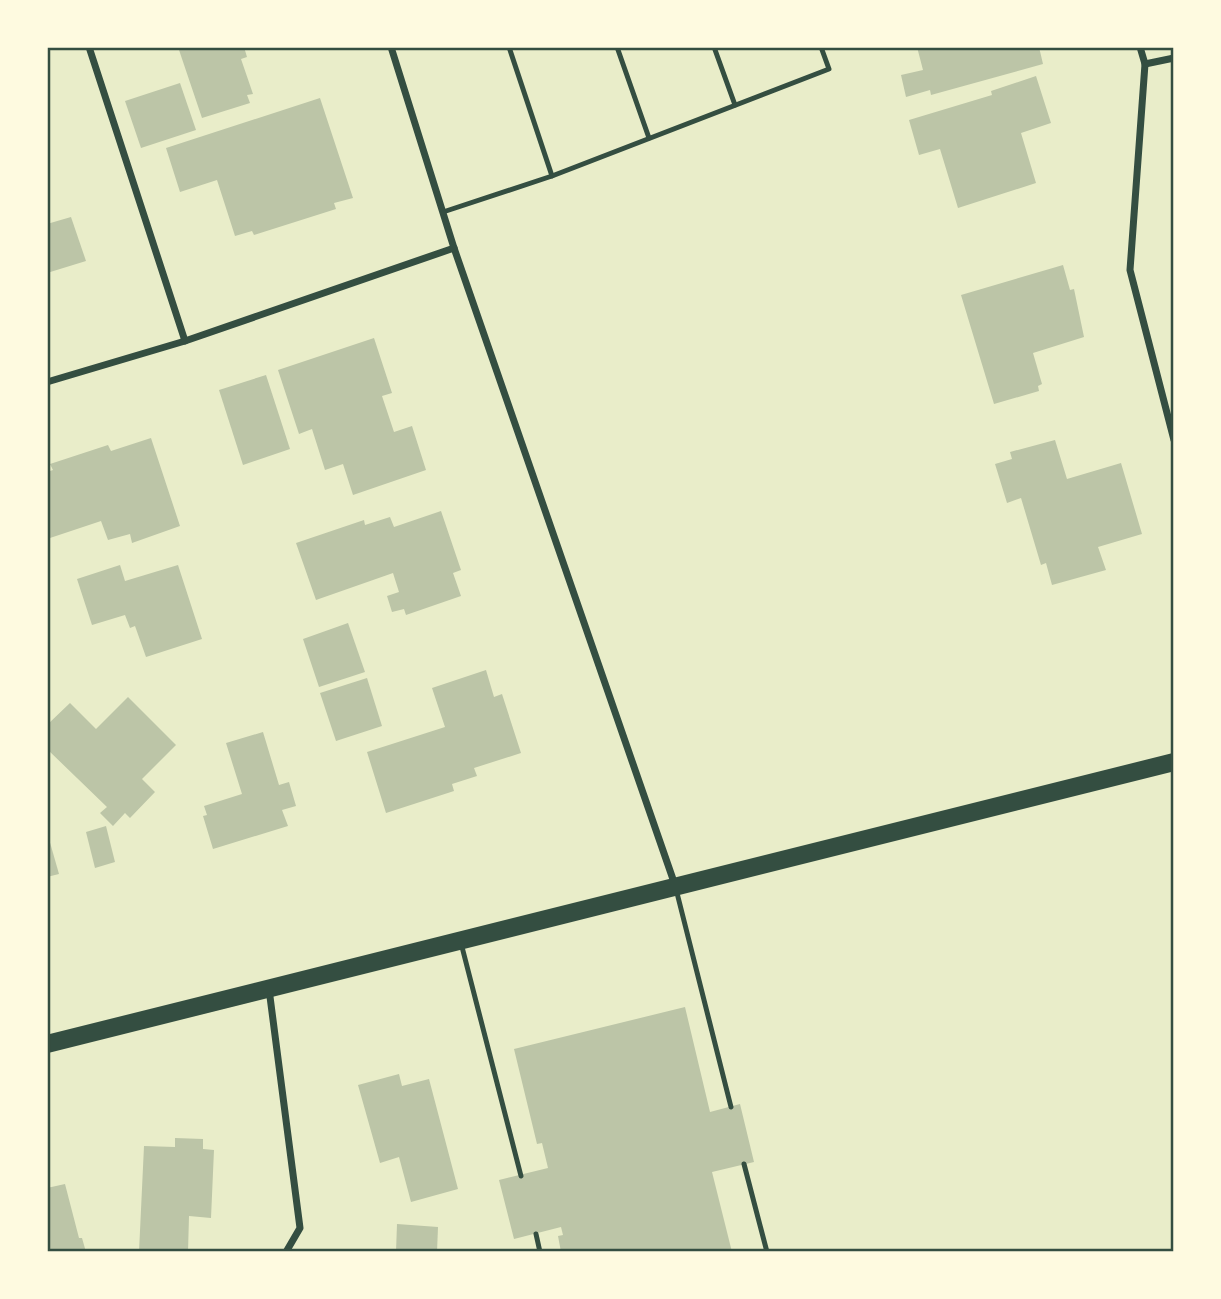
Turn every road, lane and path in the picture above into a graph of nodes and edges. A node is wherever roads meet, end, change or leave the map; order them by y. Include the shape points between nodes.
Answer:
1 (89, 47) edge
2 (391, 47) edge
3 (509, 47) edge
4 (617, 47) edge
5 (714, 47) edge
6 (821, 47) edge
7 (1140, 47) edge
8 (1174, 58) edge
9 (1145, 64) junction
10 (735, 105) junction
11 (649, 138) junction
12 (552, 176) junction
13 (443, 212) junction
14 (454, 248) junction
15 (185, 341) junction
16 (47, 382) edge
17 (1174, 440) edge
18 (1174, 762) edge
19 (675, 886) junction
20 (460, 940) junction
21 (269, 988) junction
22 (47, 1044) edge
23 (731, 1107) dead end
24 (744, 1164) dead end
25 (521, 1176) dead end
26 (536, 1234) dead end
27 (286, 1252) edge
28 (540, 1252) edge
29 (767, 1252) edge

1 - 15 street
2 - 13 street
3 - 12 lane
4 - 11 lane
5 - 10 lane
6 - 10 lane via 829,69
7 - 9 street
8 - 9 street
9 - 17 street via 1130,270
10 - 11 lane
11 - 12 lane
12 - 13 lane
13 - 14 street
14 - 15 street
14 - 19 street
15 - 16 street
18 - 19 main road
19 - 20 main road
19 - 23 lane
20 - 21 main road
20 - 25 lane
21 - 22 main road
21 - 27 street via 300,1228
24 - 29 lane
26 - 28 lane

